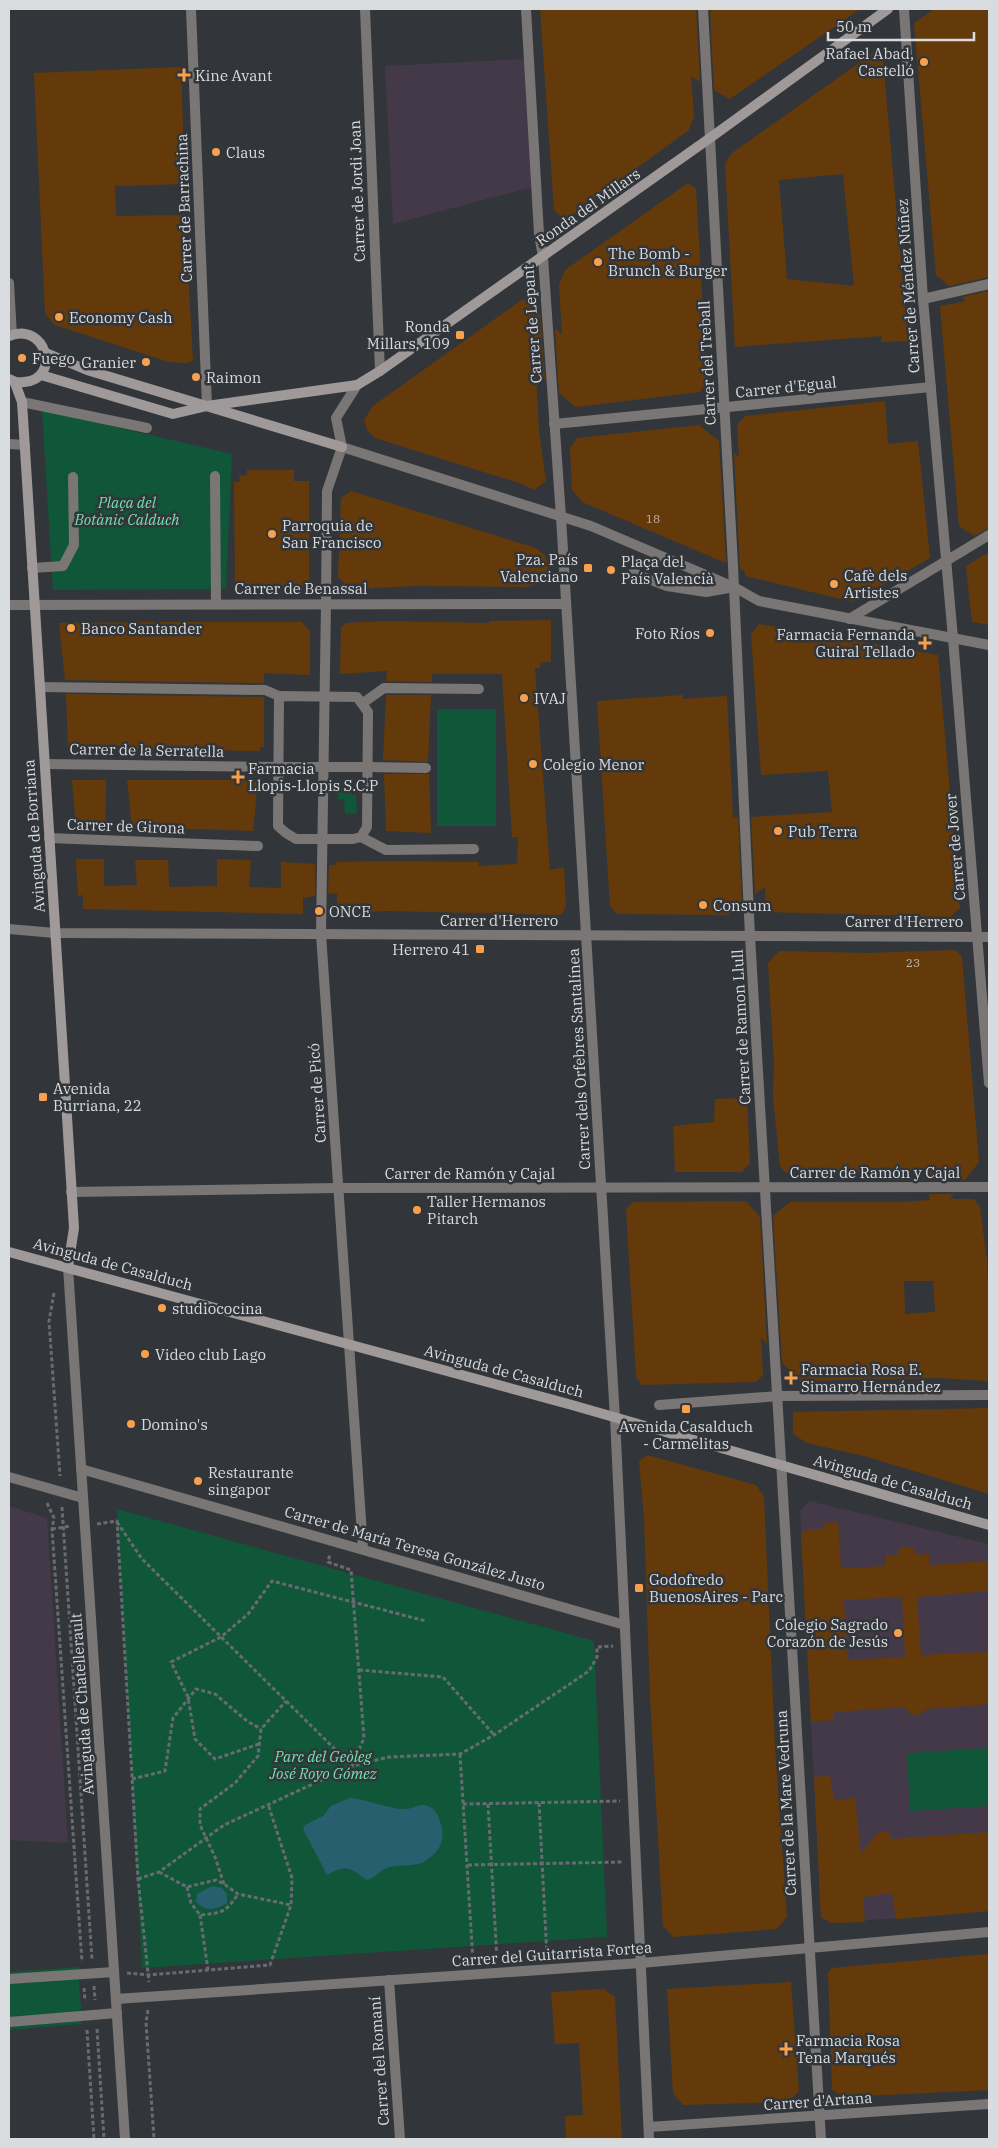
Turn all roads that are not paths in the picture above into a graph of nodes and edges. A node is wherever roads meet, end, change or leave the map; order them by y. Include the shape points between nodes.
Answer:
1 (192, 9) edge
2 (365, 9) edge
3 (526, 9) edge
4 (703, 9) edge
5 (888, 9) edge
6 (904, 9) edge
7 (710, 138) junction
8 (543, 257) junction
9 (9, 283) edge
10 (989, 284) edge
11 (923, 299) junction
12 (10, 336) edge
13 (46, 353) junction
14 (380, 372) junction
15 (41, 375) junction
16 (12, 381) edge
17 (32, 381) junction
18 (357, 385) junction
19 (931, 388) junction
20 (22, 402) junction
21 (207, 406) junction
22 (725, 408) junction
23 (554, 424) junction
24 (147, 428) dead end
25 (9, 444) edge
26 (25, 445) junction
27 (342, 447) junction
28 (215, 476) dead end
29 (73, 478) dead end
30 (561, 518) junction
31 (989, 535) edge
32 (946, 561) junction
33 (32, 568) junction
34 (633, 573) dead end
35 (734, 587) junction
36 (216, 603) junction
37 (326, 603) junction
38 (566, 604) junction
39 (9, 605) edge
40 (35, 605) junction
41 (849, 619) junction
42 (954, 638) junction
43 (989, 645) edge
44 (40, 688) junction
45 (479, 689) dead end
46 (279, 696) junction
47 (324, 697) junction
48 (363, 703) junction
49 (45, 764) junction
50 (278, 767) junction
51 (323, 767) junction
52 (368, 768) junction
53 (426, 768) dead end
54 (361, 837) junction
55 (49, 838) junction
56 (322, 839) junction
57 (258, 846) dead end
58 (474, 849) dead end
59 (9, 929) edge
60 (55, 933) junction
61 (321, 934) junction
62 (586, 935) junction
63 (750, 936) junction
64 (978, 936) junction
65 (989, 937) edge
66 (989, 1082) edge
67 (766, 1187) junction
68 (989, 1187) edge
69 (338, 1188) junction
70 (602, 1188) junction
71 (71, 1192) junction
72 (9, 1252) edge
73 (68, 1267) junction
74 (349, 1344) junction
75 (989, 1395) edge
76 (779, 1396) junction
77 (660, 1405) dead end
78 (615, 1418) junction
79 (782, 1466) junction
80 (81, 1469) junction
81 (9, 1477) edge
82 (83, 1498) junction
83 (989, 1525) edge
84 (363, 1549) junction
85 (625, 1625) junction
86 (989, 1932) edge
87 (810, 1948) junction
88 (641, 1963) junction
89 (114, 1972) junction
90 (9, 1979) edge
91 (389, 1980) junction
92 (116, 1999) junction
93 (117, 2013) junction
94 (9, 2022) edge
95 (989, 2104) edge
96 (820, 2116) junction
97 (649, 2127) junction
98 (125, 2139) edge
99 (400, 2139) edge
100 (649, 2139) edge
101 (821, 2139) edge

1 - 21 street, Carrer de Barrachina
2 - 14 street, Carrer de Jordi Joan
3 - 8 street, Carrer de Lepant
4 - 7 street, Carrer del Treball
5 - 7 main road, Ronda del Millars
6 - 11 street, Carrer de Méndez Núñez
7 - 8 main road, Ronda del Millars
7 - 22 street, Carrer del Treball
8 - 14 main road, Ronda del Millars
8 - 23 street, Carrer de Lepant
9 - 12 street
10 - 11 street
11 - 19 street, Carrer de Méndez Núñez
12 - 13 main road via 26,334 39,340
13 - 15 main road
13 - 21 main road via 87,370
14 - 18 main road, Ronda del Millars
15 - 17 main road
15 - 21 main road via 173,414
16 - 17 main road
16 - 20 main road, Avinguda de Borriana
17 - 20 main road, Avinguda de Borriana
18 - 21 main road
18 - 27 street, Ronda del Millars via 336,418
19 - 22 street, Carrer d'Egual
19 - 32 street, Carrer de Méndez Núñez
20 - 24 street
20 - 26 main road, Avinguda de Borriana
21 - 27 main road
22 - 23 street, Carrer d'Egual
22 - 35 street, Carrer del Treball
23 - 30 street, Carrer de Lepant
25 - 26 street
26 - 33 main road, Avinguda de Borriana
27 - 30 street
27 - 37 street, Carrer de Picó via 327,491
28 - 36 street
29 - 33 street via 74,545 63,566
30 - 35 street via 591,526
30 - 38 street, Carrer dels Orfebres Santalínea
31 - 32 street
32 - 41 street
32 - 42 street, Carrer de Méndez Núñez
33 - 40 main road, Avinguda de Borriana
34 - 35 street via 667,586 706,592
35 - 41 street via 759,601
35 - 63 street, Carrer de Ramon Llull
36 - 37 street, Carrer de Benassal
36 - 40 street, Carrer de Benassal
37 - 38 street, Carrer de Benassal
37 - 47 street, Carrer de Picó
38 - 62 street, Carrer dels Orfebres Santalínea
39 - 40 street, Carrer de Benassal
40 - 44 main road, Avinguda de Borriana
41 - 42 street
42 - 43 street
42 - 64 street, Carrer de Jover
44 - 46 street via 265,690
44 - 49 main road, Avinguda de Borriana
45 - 48 street via 384,688
46 - 47 street
46 - 50 street
47 - 48 street via 357,698
47 - 51 street, Carrer de Picó
48 - 52 street via 368,712
49 - 50 street, Carrer de la Serratella
49 - 55 main road, Avinguda de Borriana
50 - 51 street, Carrer de la Serratella
50 - 56 street via 278,826 296,839
51 - 52 street, Carrer de la Serratella
51 - 56 street, Carrer de Picó
52 - 53 street, Carrer de la Serratella
52 - 54 street via 367,827
54 - 56 street
54 - 58 street via 386,850
55 - 57 street, Carrer de Girona
55 - 60 main road, Avinguda de Borriana
56 - 61 street, Carrer de Picó
59 - 60 street, Carrer d'Herrero
60 - 61 street, Carrer d'Herrero
60 - 71 main road, Avinguda de Borriana
61 - 62 street, Carrer d'Herrero
61 - 69 street, Carrer de Picó
62 - 63 street, Carrer d'Herrero
62 - 70 street, Carrer dels Orfebres Santalínea
63 - 64 street, Carrer d'Herrero
63 - 67 street, Carrer de Ramon Llull
64 - 65 street, Carrer d'Herrero
64 - 66 street, Carrer de Jover
67 - 68 street, Carrer de Ramón y Cajal
67 - 70 street, Carrer de Ramón y Cajal
67 - 76 street, Carrer de Ramon Llull
69 - 70 street, Carrer de Ramón y Cajal
69 - 71 street, Carrer de Ramón y Cajal
69 - 74 street, Carrer de Picó
70 - 78 street, Carrer dels Orfebres Santalínea
71 - 73 main road, Avinguda de Borriana via 74,1228
72 - 73 main road, Avinguda de Casalduch
73 - 74 main road, Avinguda de Casalduch
73 - 80 street, Avinguda de Chatellerault
74 - 78 main road, Avinguda de Casalduch
74 - 84 street, Carrer de Picó
75 - 76 street
76 - 77 street
76 - 79 street, Carrer de Ramon Llull
78 - 79 main road, Avinguda de Casalduch
78 - 85 street, Carrer dels Orfebres Santalínea
79 - 83 main road, Avinguda de Casalduch
79 - 87 street, Carrer de la Mare Vedruna
80 - 82 street, Avinguda de Chatellerault
80 - 84 street, Carrer de María Teresa González Justo
81 - 82 street
82 - 89 street, Avinguda de Chatellerault
84 - 85 street, Carrer de María Teresa González Justo
85 - 88 street, Carrer dels Orfebres Santalínea
86 - 87 street, Carrer del Guitarrista Fortea
87 - 88 street, Carrer del Guitarrista Fortea
87 - 96 street, Carrer de la Mare Vedruna
88 - 91 street, Carrer del Guitarrista Fortea
88 - 97 street, Carrer dels Orfebres Santalínea
89 - 90 street
89 - 92 street, Avinguda de Chatellerault
91 - 92 street, Carrer del Guitarrista Fortea
91 - 99 street, Carrer del Romaní
92 - 93 street, Avinguda de Chatellerault
93 - 94 street
93 - 98 street, Avinguda de Chatellerault
95 - 96 street, Carrer d'Artana
96 - 97 street, Carrer d'Artana
96 - 101 street, Carrer de la Mare Vedruna
97 - 100 street, Carrer dels Orfebres Santalínea

